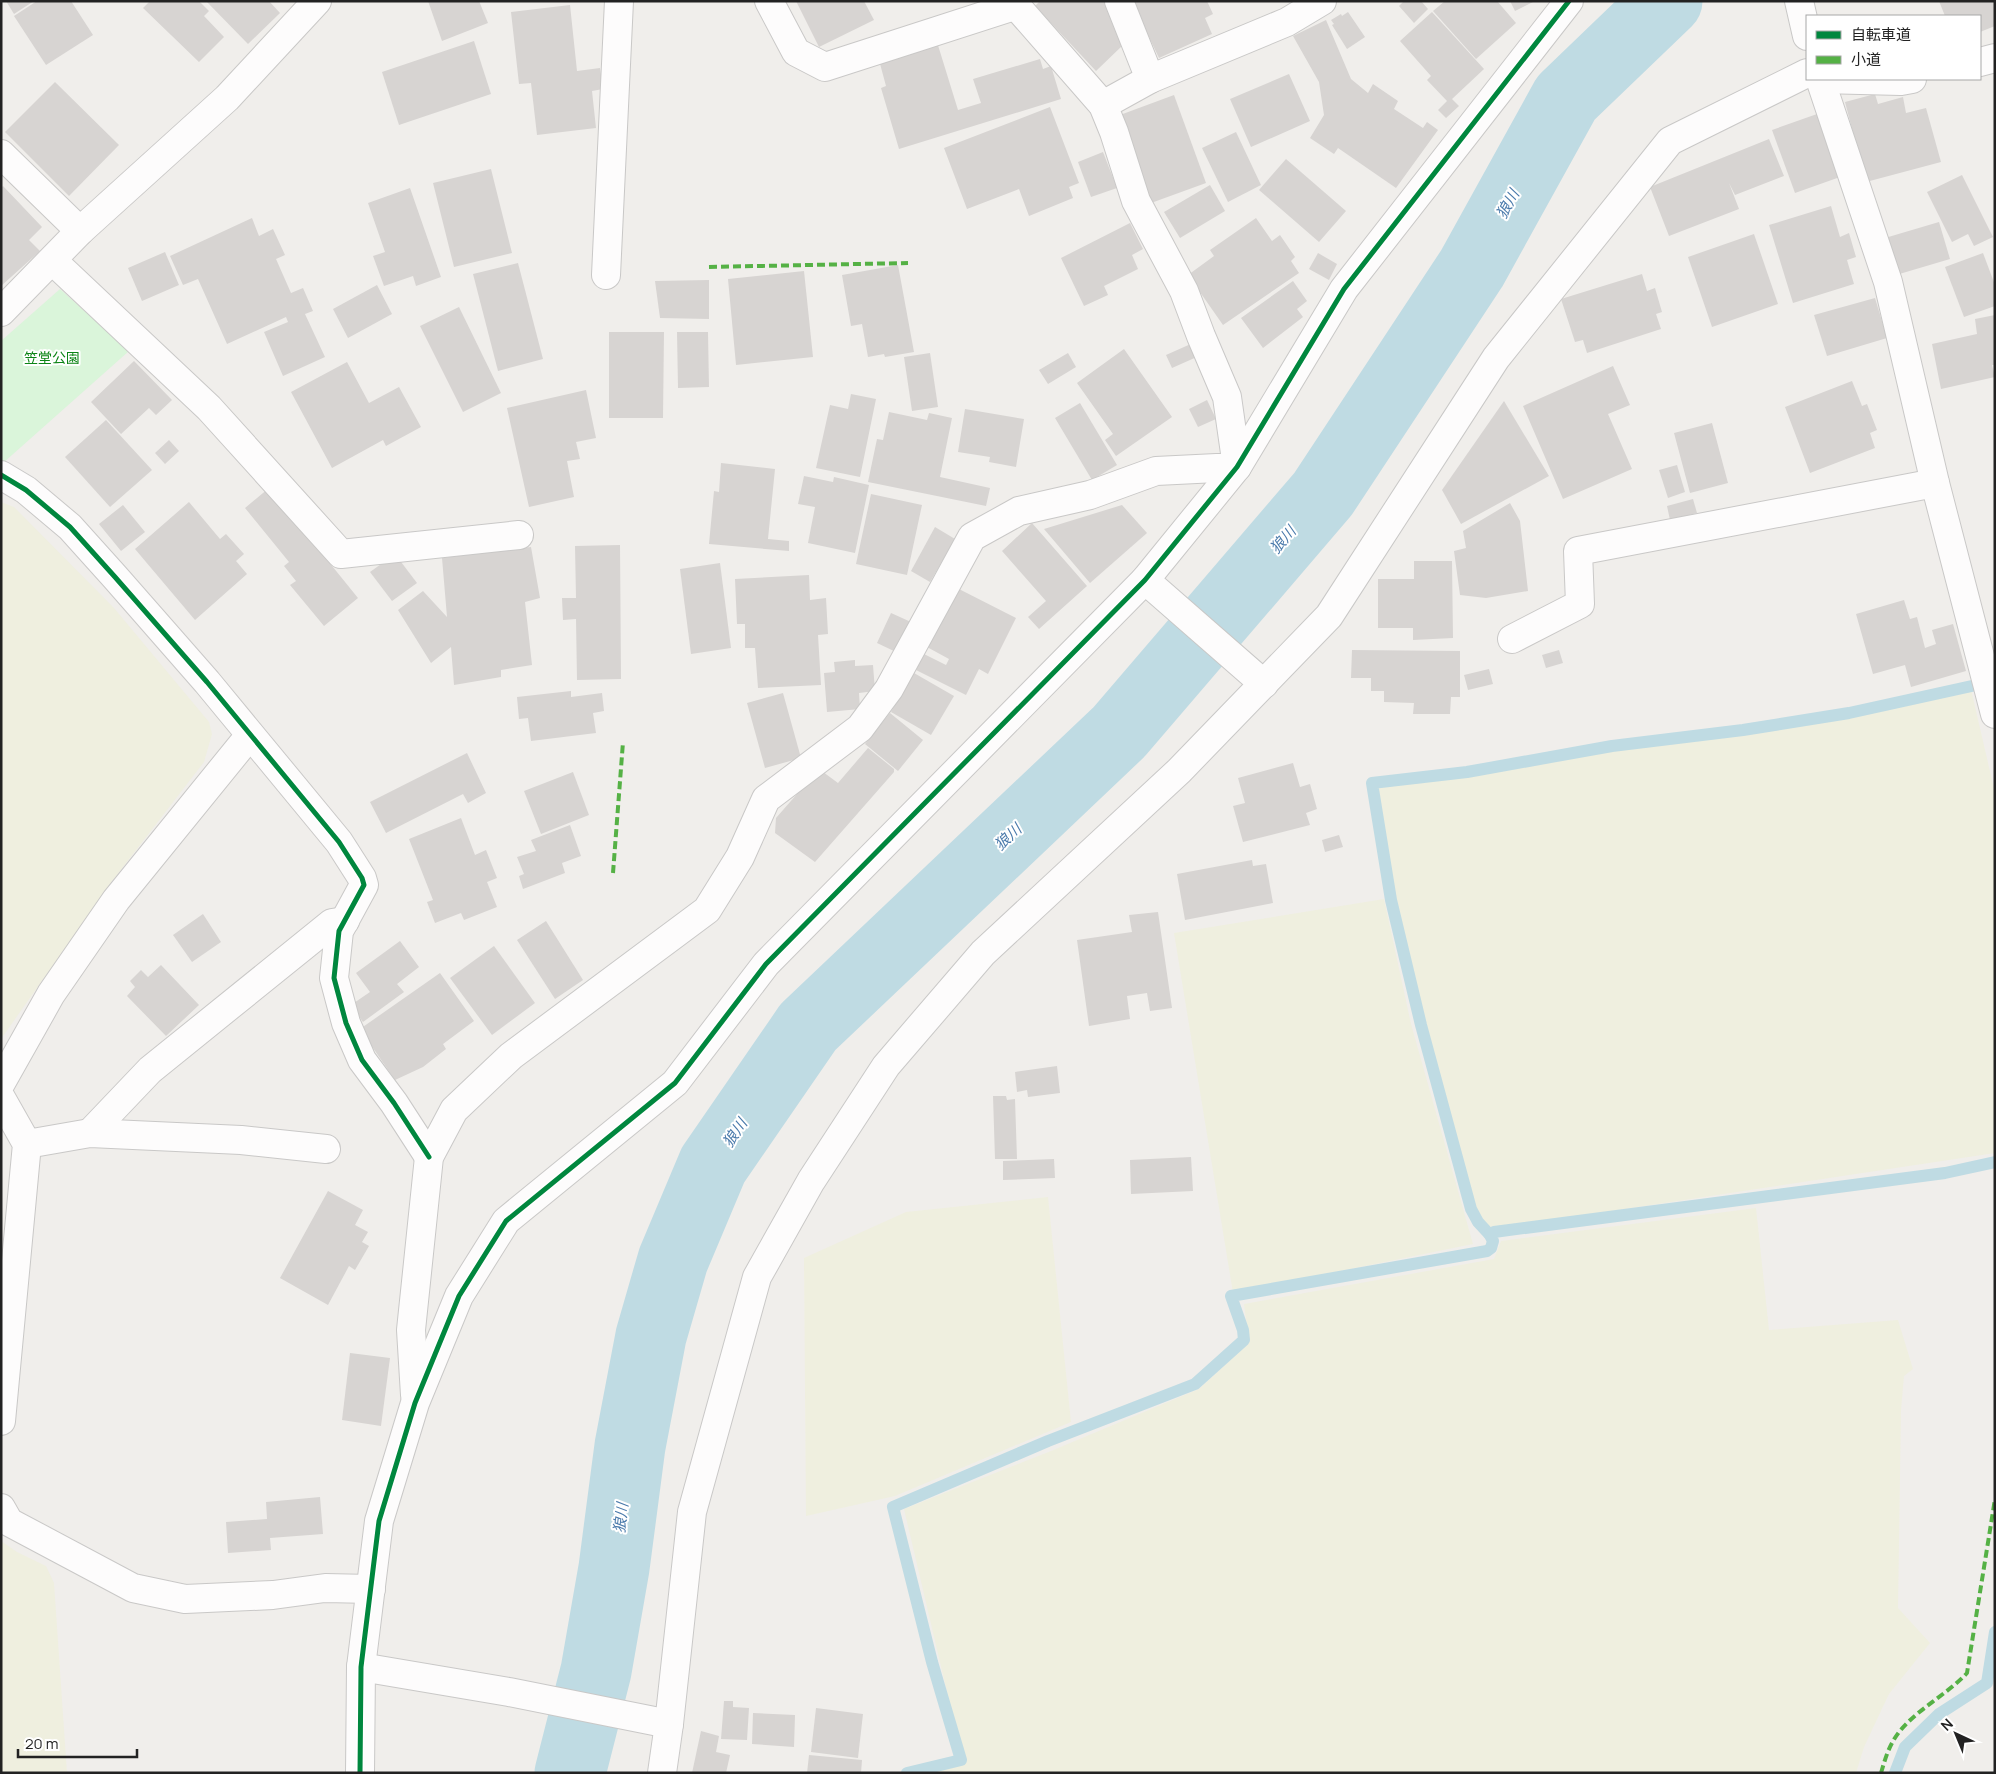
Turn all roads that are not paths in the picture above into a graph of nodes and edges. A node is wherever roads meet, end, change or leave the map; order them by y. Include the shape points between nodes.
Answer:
1 (317, 1) edge
2 (619, 1) edge
3 (769, 1) edge
4 (1119, 1) edge
5 (1322, 1) edge
6 (1569, 1) edge
7 (1013, 4) edge
8 (1995, 58) edge
9 (1981, 62) edge
10 (1806, 73) edge
11 (1150, 79) junction
12 (1820, 80) edge
13 (1847, 80) edge
14 (1908, 80) edge
15 (1103, 105) junction
16 (1, 154) edge
17 (80, 231) junction
18 (53, 261) junction
19 (606, 274) dead end
20 (1, 312) edge
21 (1237, 467) junction
22 (1, 475) edge
23 (1935, 483) junction
24 (519, 535) dead end
25 (1150, 584) junction
26 (1512, 639) dead end
27 (1259, 680) junction
28 (1995, 714) edge
29 (250, 735) junction
30 (345, 921) junction
31 (1, 1083) edge
32 (1, 1098) edge
33 (90, 1133) junction
34 (27, 1144) junction
35 (326, 1149) dead end
36 (429, 1157) junction
37 (415, 1403) junction
38 (1, 1421) edge
39 (1, 1508) edge
40 (371, 1589) junction
41 (361, 1667) junction
42 (669, 1724) junction
43 (360, 1773) edge
44 (662, 1773) edge

1 - 17 street via 227,98
2 - 19 street
3 - 7 street via 796,52 825,67
4 - 11 street
5 - 11 street via 1287,22
6 - 21 street via 1344,289
7 - 15 street
8 - 9 street
10 - 27 street via 1670,141 1496,358 1329,616
11 - 15 street
12 - 23 street via 1888,282
13 - 14 street
15 - 21 street via 1136,201 1184,291 1227,397
16 - 17 street
17 - 18 street
18 - 20 street
18 - 24 street via 209,408 341,554
21 - 25 street
21 - 36 street via 1156,471 1090,495 1019,511 972,537 890,689 860,728 766,799 740,857 707,910 511,1056 454,1110
22 - 29 street via 26,490 70,527 208,682
23 - 26 street via 1578,552 1580,604
23 - 28 street
25 - 27 street
25 - 37 street via 766,964 674,1083 506,1221 459,1296
27 - 42 street via 1179,771 983,953 886,1066 811,1181 757,1277 692,1512
29 - 30 street via 339,842 362,878 364,885
29 - 31 street via 116,900 51,994
30 - 33 street via 332,924 150,1070
30 - 36 street via 339,931 334,978 346,1023 362,1060
32 - 34 street
33 - 34 street
33 - 35 street via 241,1140
34 - 38 street
36 - 37 street via 411,1330
37 - 40 street via 379,1522
39 - 40 street via 9,1522 133,1588 185,1599 273,1595 325,1588
40 - 41 street
41 - 42 street
41 - 43 street
42 - 44 street

